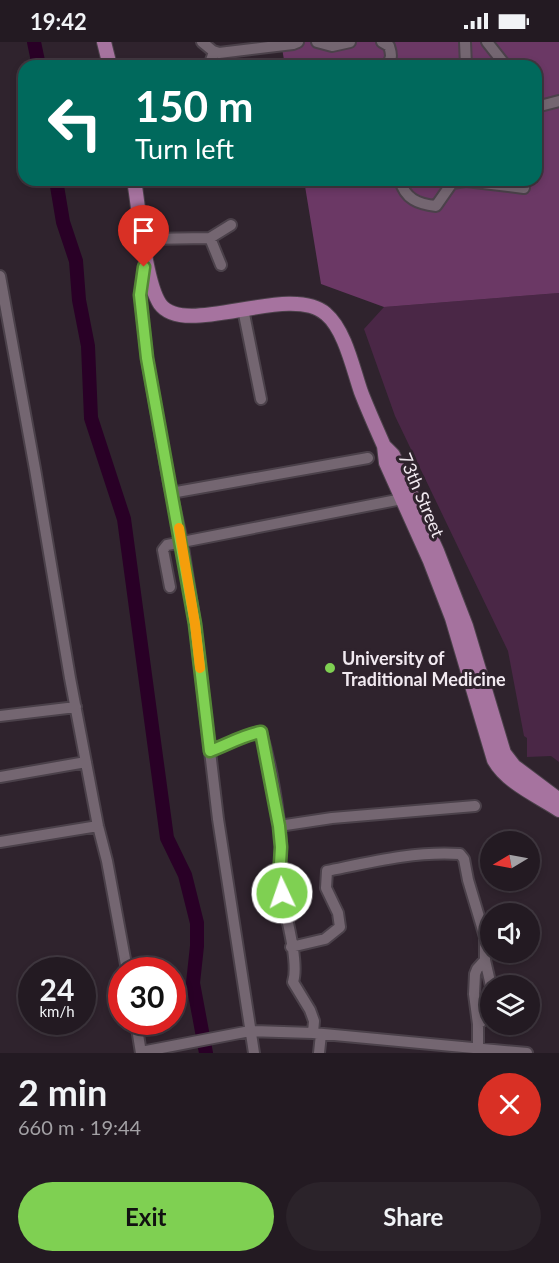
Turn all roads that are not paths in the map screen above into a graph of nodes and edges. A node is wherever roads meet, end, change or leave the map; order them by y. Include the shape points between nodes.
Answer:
1 (104, 42) edge
2 (202, 42) edge
3 (298, 42) edge
4 (317, 42) edge
5 (350, 42) edge
6 (465, 42) edge
7 (487, 42) edge
8 (385, 43) edge
9 (274, 44) edge
10 (214, 52) junction
11 (108, 60) edge
12 (211, 60) edge
13 (391, 60) edge
14 (466, 60) edge
15 (501, 60) edge
16 (559, 101) edge
17 (542, 105) edge
18 (135, 186) edge
19 (403, 186) edge
20 (450, 186) edge
21 (507, 186) edge
22 (524, 188) dead end
23 (231, 225) dead end
24 (210, 238) junction
25 (144, 239) junction
26 (146, 254) junction
27 (221, 265) dead end
28 (0, 276) edge
29 (243, 309) junction
30 (261, 399) dead end
31 (384, 446) junction
32 (368, 459) dead end
33 (171, 494) junction
34 (402, 499) junction
35 (182, 541) junction
36 (170, 587) dead end
37 (75, 707) junction
38 (0, 716) edge
39 (210, 751) junction
40 (86, 762) junction
41 (0, 777) edge
42 (559, 800) edge
43 (475, 806) dead end
44 (559, 810) edge
45 (98, 826) junction
46 (279, 826) junction
47 (0, 842) edge
48 (480, 921) edge
49 (291, 947) junction
50 (125, 957) edge
51 (482, 963) edge
52 (478, 1024) joint
53 (250, 1031) junction
54 (317, 1033) junction
55 (138, 1035) edge
56 (431, 1049) edge
57 (474, 1051) edge
58 (141, 1052) edge
59 (254, 1053) edge
60 (319, 1053) edge
61 (527, 1053) edge

1 - 11 main road
2 - 10 street
3 - 9 street
4 - 5 street via 332,46
6 - 14 street
7 - 15 street
8 - 13 street
9 - 10 street
10 - 12 street
16 - 17 street
18 - 25 main road
19 - 20 street via 411,199 436,206
21 - 22 street
23 - 24 street
24 - 25 street
24 - 27 street
25 - 26 main road
26 - 29 main road via 154,290 166,310 193,317
26 - 33 street via 141,277 141,312
28 - 37 street
29 - 30 street
29 - 31 main road via 284,304 323,311 338,328
31 - 34 main road, 73th Street via 386,464
31 - 42 main road, 73th Street via 393,455 437,551 470,635 504,753 514,766
32 - 33 street
33 - 35 street
34 - 35 street
34 - 44 main road, 73th Street via 452,618 494,760 516,782
35 - 36 street via 164,548
35 - 39 street
37 - 38 street
37 - 40 street
39 - 46 street via 247,734 261,732
39 - 53 street
40 - 41 street
40 - 45 street
43 - 46 street
45 - 47 street
45 - 50 street
46 - 49 street via 279,880
48 - 49 street via 464,859 457,853 382,859 327,872 326,888 340,927 326,939
49 - 54 street via 293,982 310,1010
51 - 52 street via 477,969 474,994
52 - 57 street
53 - 54 street
53 - 58 street
53 - 59 street
54 - 56 street
54 - 60 street
55 - 58 street
56 - 57 street
57 - 61 street

